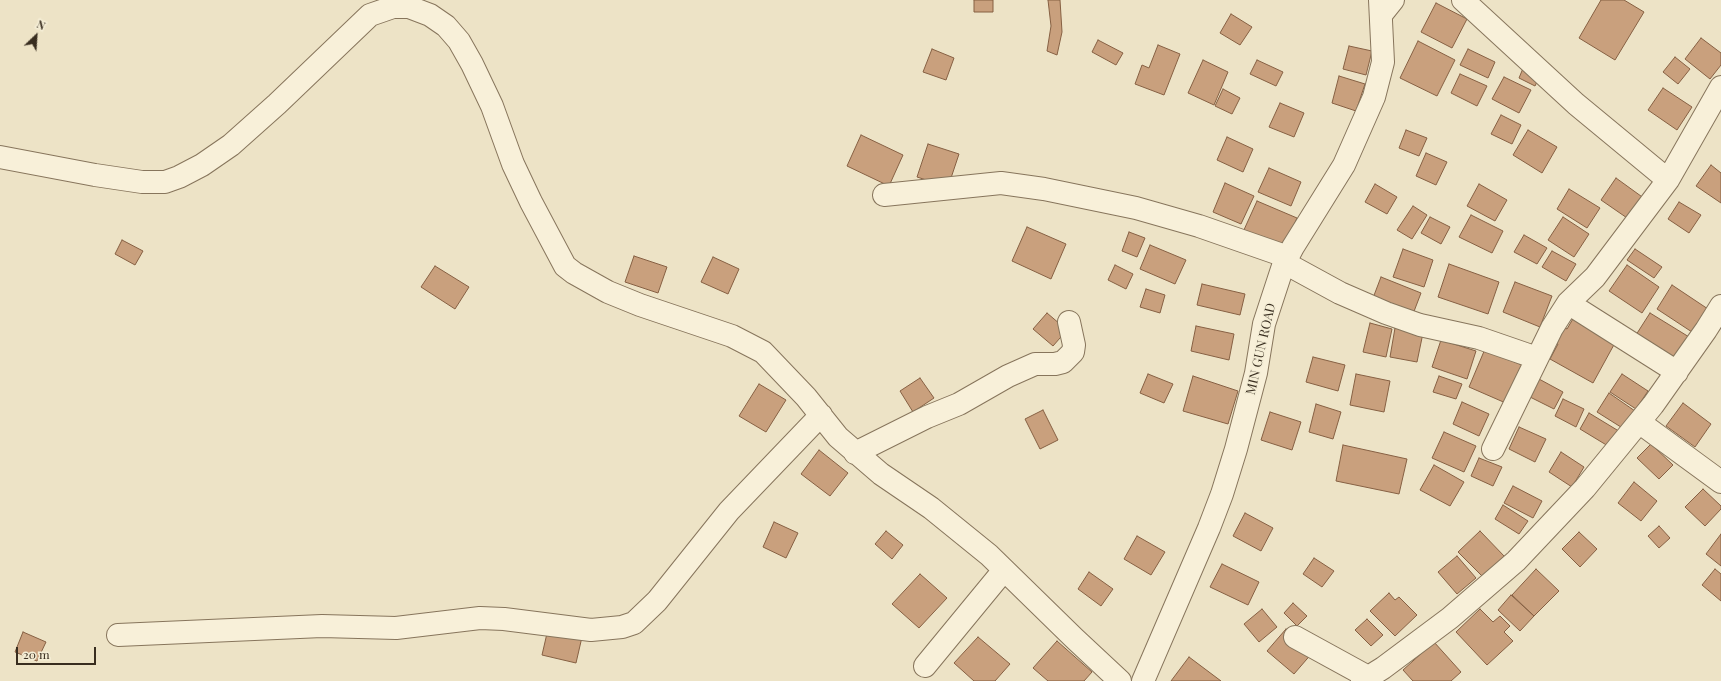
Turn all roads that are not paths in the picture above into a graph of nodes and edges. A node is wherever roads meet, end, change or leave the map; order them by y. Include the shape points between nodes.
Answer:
1 (1463, 0) edge
2 (1384, 5) edge
3 (1721, 87) edge
4 (0, 157) edge
5 (1668, 180) junction
6 (884, 195) dead end
7 (1286, 260) junction
8 (1568, 303) junction
9 (1721, 306) edge
10 (1069, 322) dead end
11 (1537, 358) junction
12 (1677, 372) junction
13 (821, 416) junction
14 (1639, 422) junction
15 (1493, 449) dead end
16 (855, 453) junction
17 (1721, 482) edge
18 (1004, 570) junction
19 (118, 635) dead end
20 (1295, 637) dead end
21 (925, 666) dead end
22 (1365, 679) edge
23 (1120, 681) edge
24 (1143, 681) edge

1 - 5 street via 1576,104
2 - 7 street, MIN GUN ROAD via 1383,62 1374,97 1344,165
3 - 5 street
4 - 13 street via 142,182 165,182 180,177 231,145 370,15 393,6 409,7 430,15 446,26 459,41 483,86 519,176 565,266 608,292 732,336 763,352
5 - 8 street via 1595,277
6 - 7 street via 1001,184 1044,190 1143,210 1198,226
7 - 11 street via 1340,293 1386,313 1420,325 1479,338
7 - 24 street, MIN GUN ROAD via 1264,324 1256,373 1222,494
8 - 11 street
8 - 12 street
9 - 12 street
10 - 16 street via 1073,352 1063,362 1035,364 959,404
11 - 15 street
12 - 14 street
13 - 16 street
13 - 19 street via 734,506 657,601 634,623 622,627 591,630 480,618 396,628 322,626
14 - 17 street
14 - 22 street via 1585,488 1516,561 1450,618
16 - 18 street via 958,528
18 - 21 street
18 - 23 street
20 - 22 street

